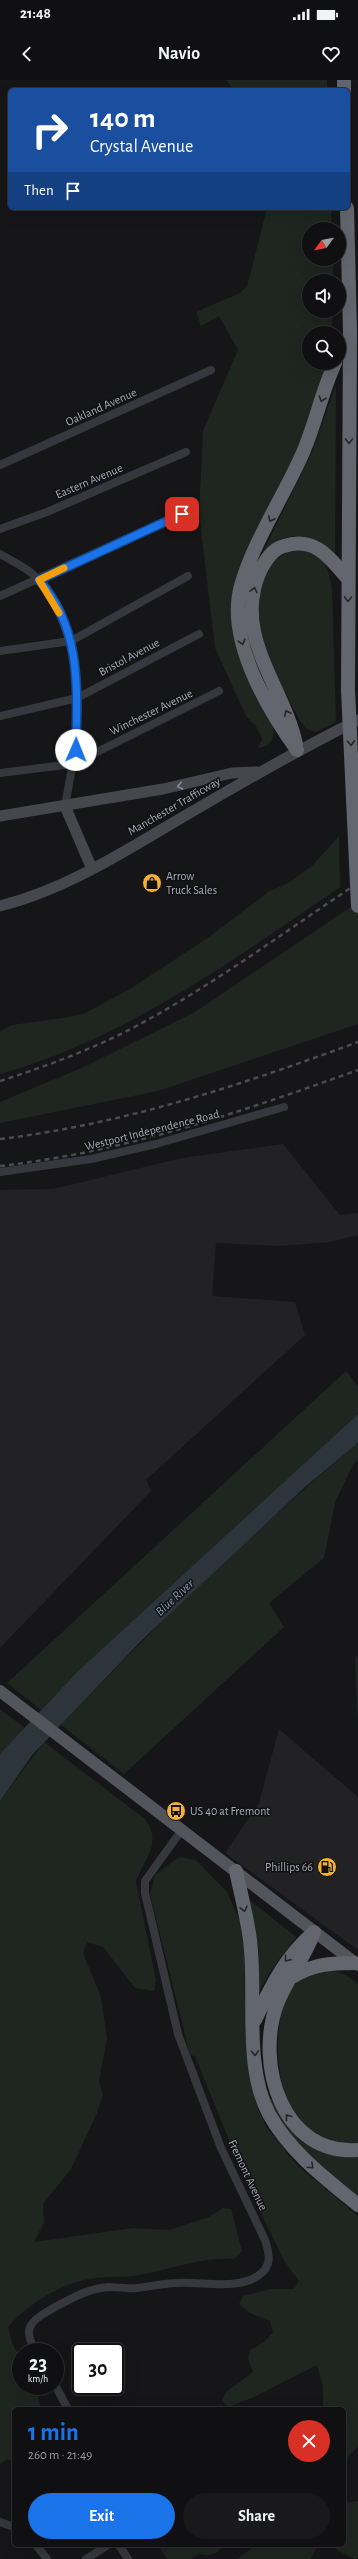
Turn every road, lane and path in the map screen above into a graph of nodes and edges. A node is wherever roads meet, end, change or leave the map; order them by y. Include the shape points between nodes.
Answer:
1 (347, 210) edge
2 (350, 332) junction
3 (346, 340) edge
4 (211, 370) dead end
5 (333, 370) edge
6 (186, 452) dead end
7 (0, 465) edge
8 (182, 514) dead end
9 (0, 530) edge
10 (0, 554) edge
11 (188, 576) dead end
12 (348, 579) junction
13 (39, 580) junction
14 (0, 596) edge
15 (199, 634) dead end
16 (71, 641) junction
17 (0, 651) edge
18 (219, 691) dead end
19 (77, 698) junction
20 (0, 716) edge
21 (358, 720) edge
22 (297, 750) junction
23 (73, 764) junction
24 (259, 772) junction
25 (0, 773) edge
26 (64, 806) junction
27 (0, 816) edge
28 (92, 869) junction
29 (0, 906) edge
30 (358, 906) edge
31 (284, 1107) dead end
32 (0, 1172) edge
33 (0, 1691) edge
34 (181, 1831) junction
35 (236, 1871) junction
36 (314, 1932) junction
37 (356, 1964) edge
38 (288, 1979) junction
39 (254, 2023) junction
40 (358, 2150) edge
41 (358, 2205) edge
42 (30, 2343) edge
43 (60, 2395) edge
44 (67, 2407) edge
45 (0, 2522) edge
46 (12, 2526) edge
47 (38, 2547) edge
48 (105, 2547) edge
49 (120, 2547) edge
50 (47, 2559) edge
51 (86, 2559) edge
52 (128, 2559) edge

1 - 2 highway
2 - 3 highway
2 -> 12 highway
4 - 7 street, Oakland Avenue
5 -> 22 highway via 302,456 245,573 237,604 239,632 246,656 282,729
6 - 9 street, Eastern Avenue
8 - 13 street
10 - 13 street
11 - 16 street
22 -> 12 highway via 291,721 254,639 251,605 257,579 272,552 281,546 294,543 308,543 323,551
12 -> 30 highway, bridge via 348,690
13 - 14 street
13 - 16 street
15 - 19 street, Bristol Avenue
16 - 17 street
16 - 19 street via 76,663
18 - 23 street, Winchester Avenue
19 - 20 street, Bristol Avenue
19 - 23 street via 76,750
21 - 22 main road, Manchester Trafficway
22 - 24 main road, Manchester Trafficway
23 - 25 street, Winchester Avenue
23 - 26 street
24 -> 26 main road via 232,773 163,789
24 - 28 main road, Manchester Trafficway
26 - 27 main road
26 - 28 main road
28 - 29 main road, Manchester Trafficway via 41,893
31 - 32 street, Westport Independence Road via 156,1144 91,1159
33 - 34 main road
34 - 35 main road
34 - 42 street, Fremont Avenue via 146,1881 145,1893 178,2034 221,2148 265,2240 270,2255 268,2266 260,2275 247,2281 176,2282 135,2288 108,2287 83,2293 39,2316 29,2327 28,2339
35 - 36 main road
35 -> 39 highway via 250,1940
36 - 37 main road
36 - 38 highway via 308,1950
36 -> 39 highway via 281,1966
37 - 38 highway via 326,1963 305,1969
40 -> 38 highway via 333,2148 313,2141 298,2129 284,2112 274,2089 271,2036 276,2006
39 -> 41 highway via 260,2090 269,2113 296,2152
43 - 44 street
45 - 46 street
47 - 50 street
48 - 51 street
49 - 52 street

